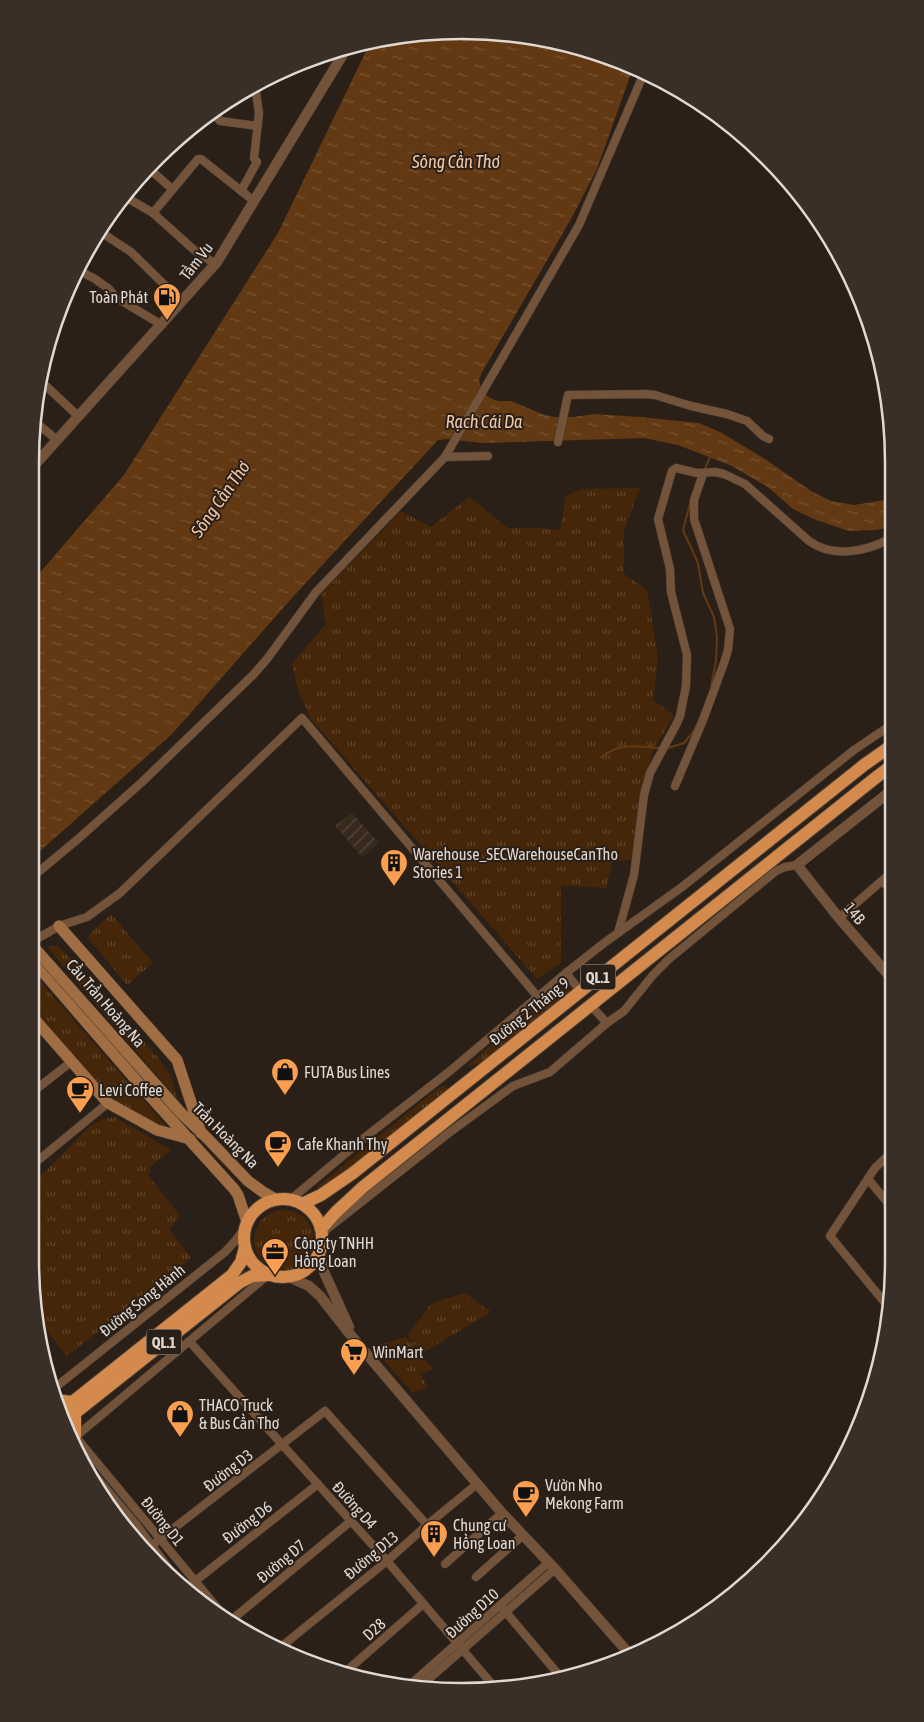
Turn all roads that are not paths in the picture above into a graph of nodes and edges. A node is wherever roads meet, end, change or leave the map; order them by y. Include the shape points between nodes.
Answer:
1 (342, 56) edge
2 (642, 79) edge
3 (255, 92) edge
4 (218, 116) edge
5 (258, 126) junction
6 (154, 173) edge
7 (172, 189) junction
8 (241, 191) junction
9 (130, 199) edge
10 (254, 201) junction
11 (153, 213) junction
12 (105, 234) edge
13 (216, 264) junction
14 (83, 273) edge
15 (182, 302) junction
16 (162, 325) junction
17 (46, 386) edge
18 (78, 416) junction
19 (41, 426) edge
20 (769, 439) dead end
21 (57, 440) junction
22 (558, 442) dead end
23 (488, 456) dead end
24 (445, 457) junction
25 (39, 460) edge
26 (703, 474) junction
27 (885, 541) edge
28 (885, 729) edge
29 (885, 750) edge
30 (885, 771) edge
31 (675, 786) dead end
32 (885, 796) edge
33 (797, 865) junction
34 (39, 872) edge
35 (885, 878) edge
36 (882, 880) junction
37 (885, 883) edge
38 (839, 918) junction
39 (59, 926) junction
40 (618, 933) junction
41 (39, 938) edge
42 (39, 954) edge
43 (39, 967) edge
44 (885, 971) edge
45 (566, 973) junction
46 (578, 988) dead end
47 (538, 997) junction
48 (593, 1008) dead end
49 (606, 1023) junction
50 (39, 1027) edge
51 (72, 1062) junction
52 (39, 1087) edge
53 (153, 1090) junction
54 (108, 1104) junction
55 (201, 1133) junction
56 (190, 1139) junction
57 (885, 1159) edge
58 (39, 1160) edge
59 (868, 1179) junction
60 (885, 1200) edge
61 (290, 1201) junction
62 (246, 1225) junction
63 (322, 1232) junction
64 (245, 1247) junction
65 (319, 1254) junction
66 (268, 1275) junction
67 (289, 1277) junction
68 (883, 1301) edge
69 (353, 1338) junction
70 (190, 1342) junction
71 (58, 1385) edge
72 (64, 1404) edge
73 (74, 1407) junction
74 (66, 1410) edge
75 (69, 1416) edge
76 (74, 1429) edge
77 (77, 1435) edge
78 (283, 1445) junction
79 (81, 1446) edge
80 (318, 1484) junction
81 (477, 1484) junction
82 (109, 1494) edge
83 (502, 1513) junction
84 (351, 1521) junction
85 (427, 1525) junction
86 (523, 1535) junction
87 (143, 1538) edge
88 (161, 1539) junction
89 (151, 1546) edge
90 (387, 1561) junction
91 (445, 1564) dead end
92 (552, 1566) junction
93 (476, 1577) dead end
94 (194, 1582) junction
95 (210, 1600) edge
96 (423, 1604) junction
97 (503, 1609) junction
98 (235, 1617) edge
99 (284, 1644) edge
100 (460, 1647) junction
101 (627, 1650) edge
102 (350, 1668) edge
103 (557, 1672) edge
104 (415, 1681) edge
105 (426, 1681) edge
106 (490, 1682) edge

1 - 10 street, Tầm Vu
2 - 24 street via 579,226
3 - 5 street
4 - 5 street via 220,121
5 - 8 street via 254,158 257,162
6 - 7 street
7 - 8 street via 201,159
7 - 11 street
8 - 10 street
9 - 11 street
10 - 13 street, Tầm Vu
11 - 13 street via 193,249
12 - 15 street via 131,252
13 - 15 street, Tầm Vu
14 - 16 street
15 - 16 street, Tầm Vu
16 - 18 street, Tầm Vu
17 - 18 street
18 - 21 street, Tầm Vu
19 - 21 street
20 - 22 street via 746,421 656,395 568,395
21 - 25 street, Tầm Vu
23 - 24 street
24 - 34 street via 316,592 253,675 141,783
26 - 27 street via 724,474 745,484 817,547 854,551
26 - 31 street via 694,500 694,519 730,624 730,634 724,663
26 - 40 street via 673,469 658,519 670,569 671,592 686,648 686,686 680,716 650,773 644,795 634,875
28 - 40 street
29 - 61 highway, Đường 2 Tháng 9 / QL.1 via 353,1173 321,1196
30 - 63 highway, Đường 2 Tháng 9 / QL.1 via 363,1187 336,1212
32 - 33 street
33 - 38 street, 14B
33 - 49 street via 776,871 669,959 624,1011
35 - 36 street
36 - 37 street
36 - 38 street
38 - 44 street, 14B
39 - 41 street
39 - 47 street via 87,917 120,893 302,718
39 - 55 main road via 176,1060
40 - 45 street
42 - 53 main road, Cầu Trần Hoàng Na, bridge
43 - 53 main road, Cầu Trần Hoàng Na
45 - 46 street
45 - 47 street
47 - 61 street
48 - 49 street
49 - 63 street via 550,1072 512,1086
50 - 51 main road
51 - 52 street
51 - 54 main road
53 - 55 main road, Trần Hoàng Na
53 - 56 main road, Trần Hoàng Na
54 - 56 main road via 157,1130
54 - 58 street
55 - 61 main road, Trần Hoàng Na via 262,1192
56 - 62 main road, Trần Hoàng Na via 234,1189
57 - 59 street
59 - 60 street
59 - 68 street via 830,1236
61 - 62 highway via 260,1207
61 - 63 highway via 312,1212
62 - 64 highway
62 - 71 street, Đường Song Hành via 225,1252
63 - 65 highway
64 - 66 highway via 254,1264
64 - 73 highway, QL.1 via 241,1262 232,1274
65 - 67 highway via 307,1269
65 - 69 street
66 - 67 highway
66 - 70 street
66 - 73 highway, QL.1 via 252,1276 239,1283
67 - 69 street via 314,1291
69 - 81 street
70 - 77 street
70 - 78 street, Đường D4
72 - 73 highway
73 - 74 highway, QL.1
73 - 75 highway, QL.1
73 - 76 highway
78 - 80 street, Đường D4
78 - 85 street, Đường D3 via 325,1411
78 - 88 street, Đường D3
79 - 88 street, Đường D1
80 - 84 street, Đường D4
80 - 94 street, Đường D6
81 - 83 street
81 - 85 street, Đường D13
82 - 87 street, Đường D1
83 - 86 street
83 - 91 street
84 - 90 street, Đường D4
84 - 98 street, Đường D7
85 - 90 street, Đường D13
86 - 92 street
86 - 93 street
88 - 89 street, Đường D3
88 - 94 street, Đường D1
90 - 96 street, Đường D4
90 - 99 street, Đường D13
92 - 97 street, Đường D10
92 - 101 street
94 - 95 street, Đường D1
96 - 100 street, Đường D4
96 - 102 street, D28
97 - 100 street, Đường D10
97 - 103 street
100 - 104 street, Đường D10
100 - 105 street, Đường D10
100 - 106 street, Đường D4

